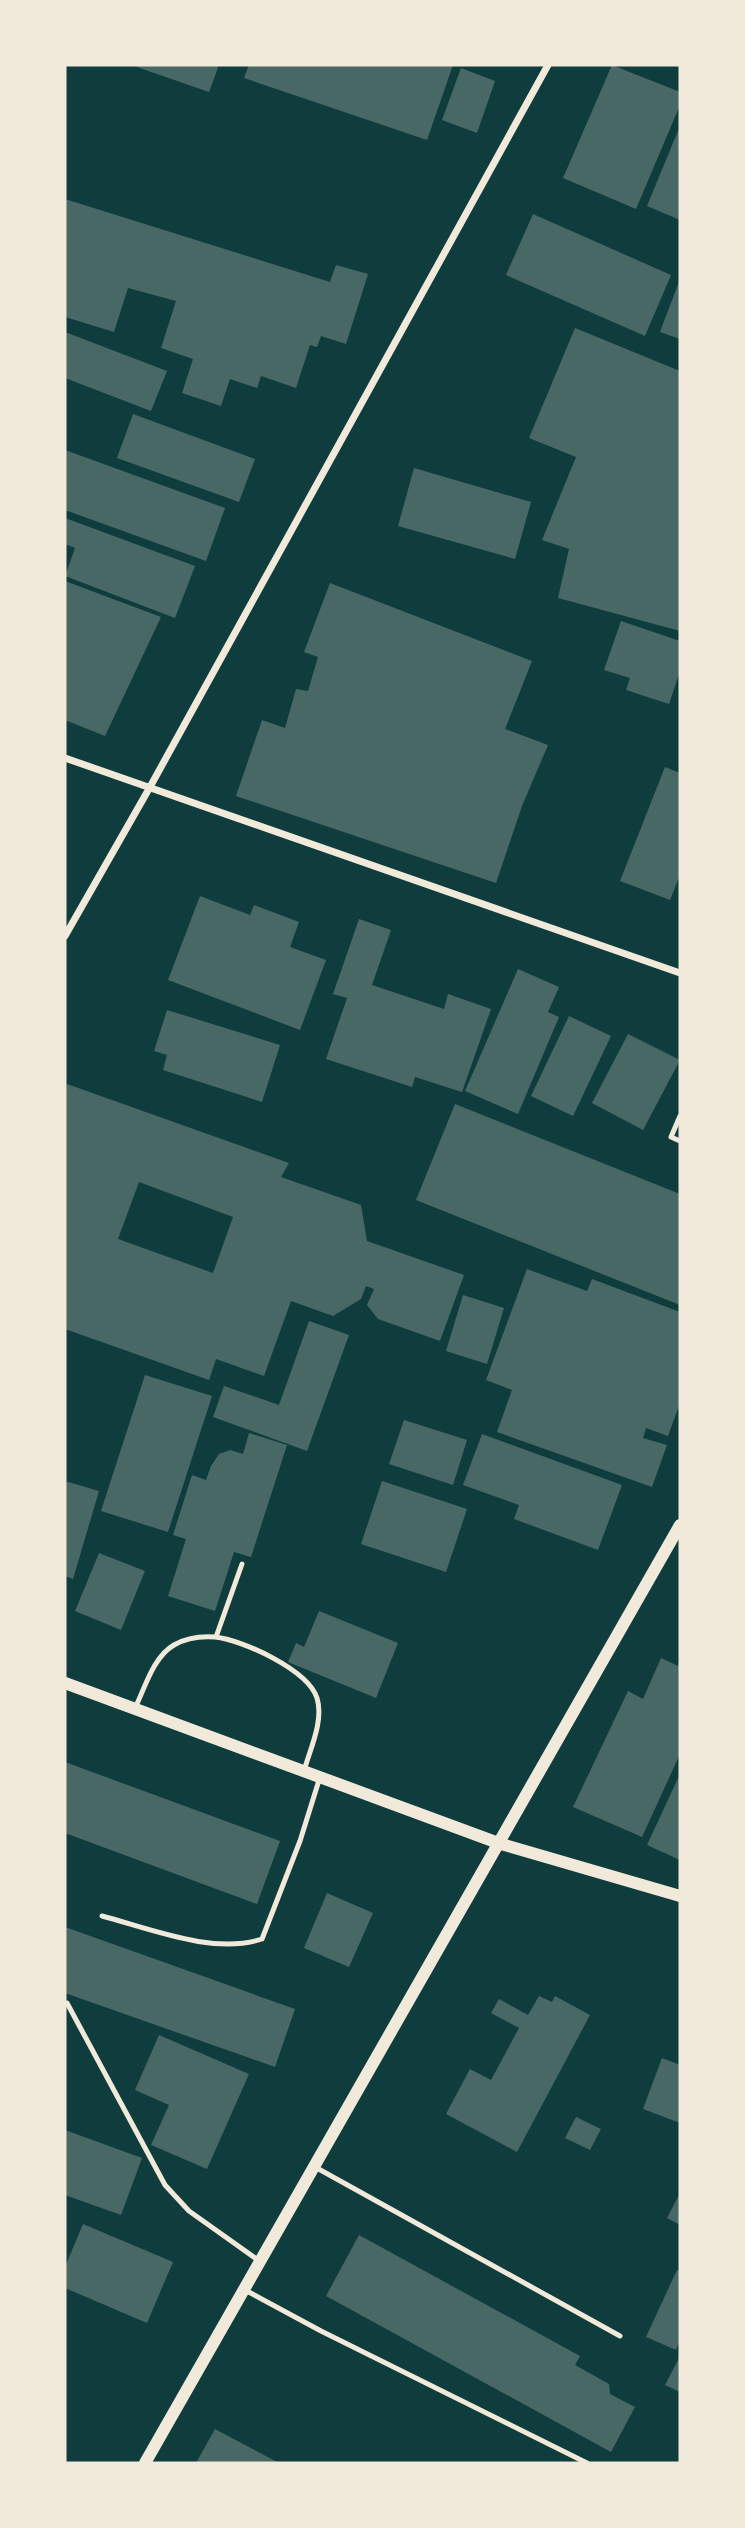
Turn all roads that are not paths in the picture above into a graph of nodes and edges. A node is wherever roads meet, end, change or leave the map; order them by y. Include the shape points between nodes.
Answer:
1 (548, 65) edge
2 (65, 758) edge
3 (150, 787) junction
4 (65, 936) edge
5 (680, 973) edge
6 (680, 1116) edge
7 (680, 1141) edge
8 (680, 1525) edge
9 (242, 1564) dead end
10 (216, 1637) junction
11 (65, 1683) edge
12 (135, 1709) junction
13 (304, 1771) junction
14 (320, 1777) junction
15 (500, 1844) junction
16 (680, 1896) edge
17 (102, 1916) dead end
18 (67, 2003) dead end
19 (315, 2167) junction
20 (261, 2262) junction
21 (245, 2290) junction
22 (620, 2336) dead end
23 (145, 2463) edge
24 (587, 2463) edge

1 - 3 street
2 - 3 street
3 - 4 street
3 - 5 street
6 - 7 lane via 671,1137
8 - 15 street
9 - 10 lane
10 - 12 lane via 191,1637 172,1646 159,1659
10 - 13 lane via 276,1660 306,1681 317,1696 320,1714
11 - 12 street
12 - 13 street
13 - 14 street
14 - 15 street
14 - 17 lane via 262,1939 246,1945 215,1945
15 - 16 street
15 - 19 street
18 - 20 lane via 166,2185 189,2211
19 - 20 street
19 - 22 lane
20 - 21 street
21 - 23 street
21 - 24 lane

